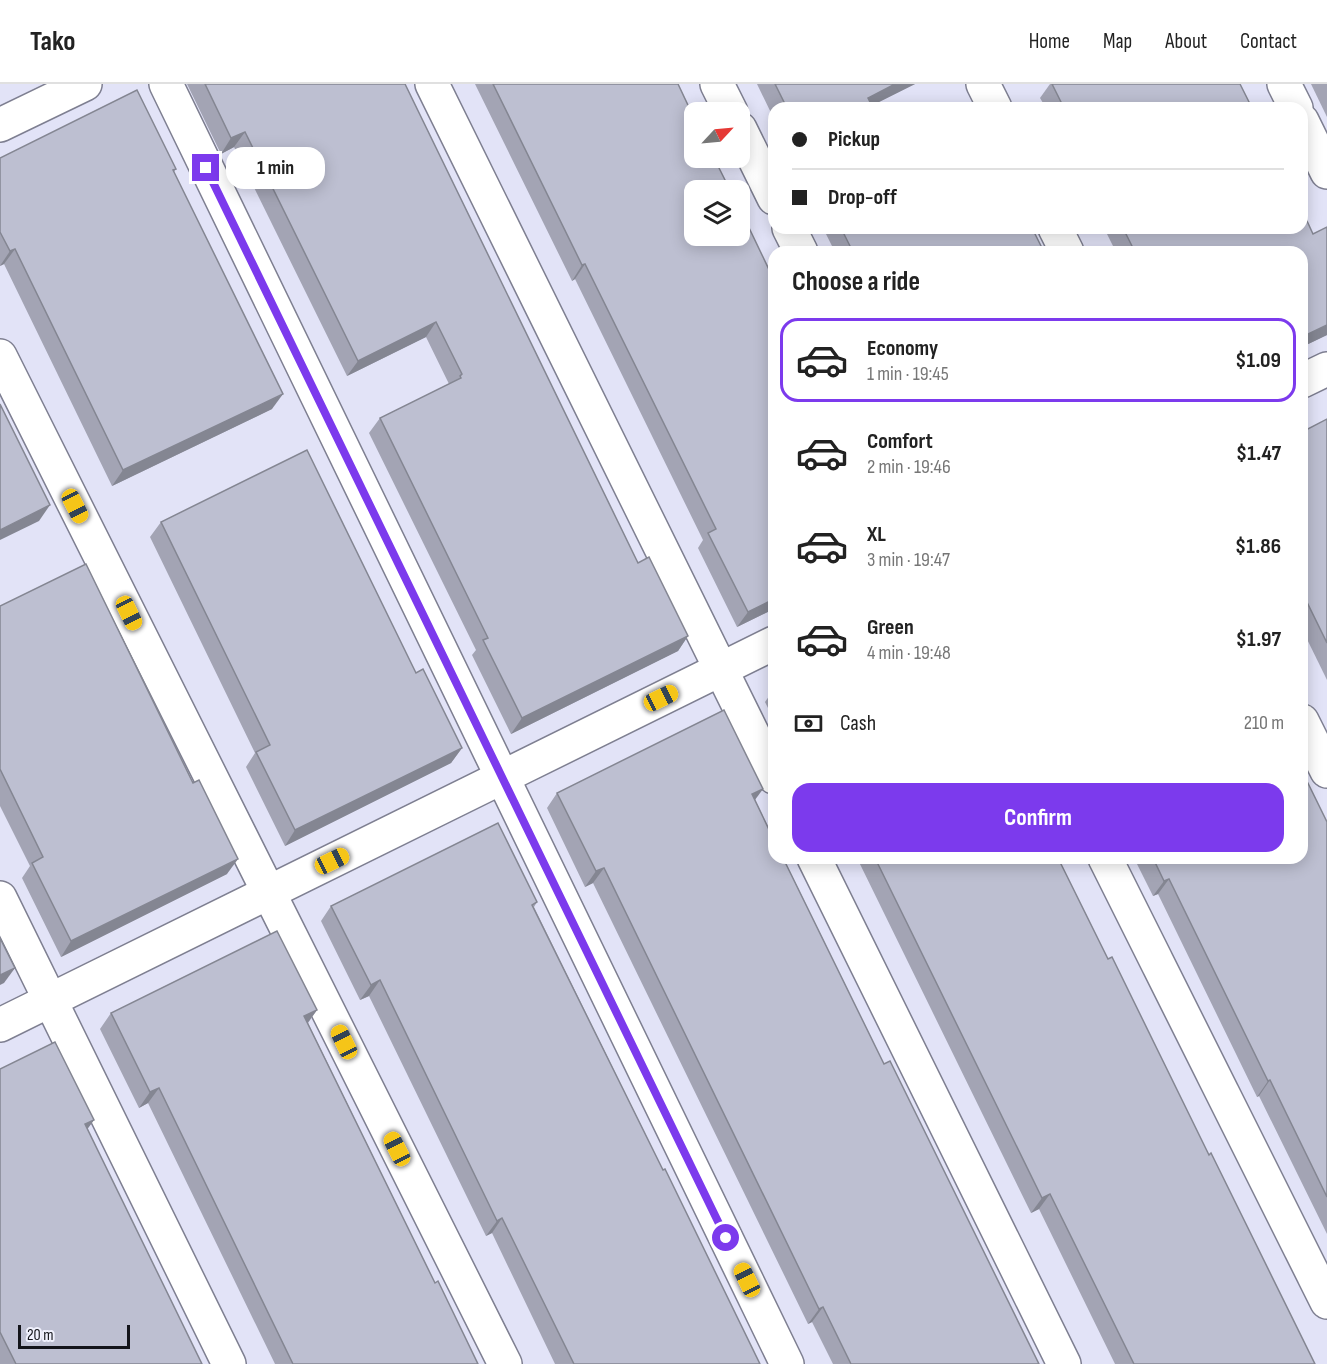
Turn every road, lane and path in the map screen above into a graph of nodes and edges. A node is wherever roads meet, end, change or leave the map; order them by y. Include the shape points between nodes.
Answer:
1 (85, 84) edge
2 (166, 84) edge
3 (432, 84) edge
4 (717, 84) edge
5 (983, 84) edge
6 (1284, 84) edge
7 (726, 102) edge
8 (992, 102) edge
9 (1293, 102) edge
10 (0, 125) edge
11 (1308, 133) edge
12 (750, 149) edge
13 (1327, 172) edge
14 (768, 186) edge
15 (0, 356) edge
16 (1327, 369) edge
17 (1308, 378) edge
18 (768, 646) edge
19 (721, 669) junction
20 (1308, 733) edge
21 (768, 765) edge
22 (1327, 771) edge
23 (502, 777) junction
24 (817, 864) edge
25 (1108, 864) edge
26 (269, 892) junction
27 (0, 898) edge
28 (50, 1001) junction
29 (0, 1026) edge
30 (1327, 1302) edge
31 (229, 1364) edge
32 (505, 1364) edge
33 (787, 1364) edge
34 (1064, 1364) edge

1 - 10 street
2 - 23 street
3 - 19 street
4 - 7 street
5 - 8 street
6 - 9 street
11 - 13 street
12 - 14 street
15 - 26 street
16 - 17 street
18 - 19 street
19 - 21 street
19 - 23 street
20 - 22 street
23 - 26 street
23 - 33 street
24 - 34 street
25 - 30 street
26 - 28 street
26 - 32 street
27 - 28 street
28 - 29 street
28 - 31 street

